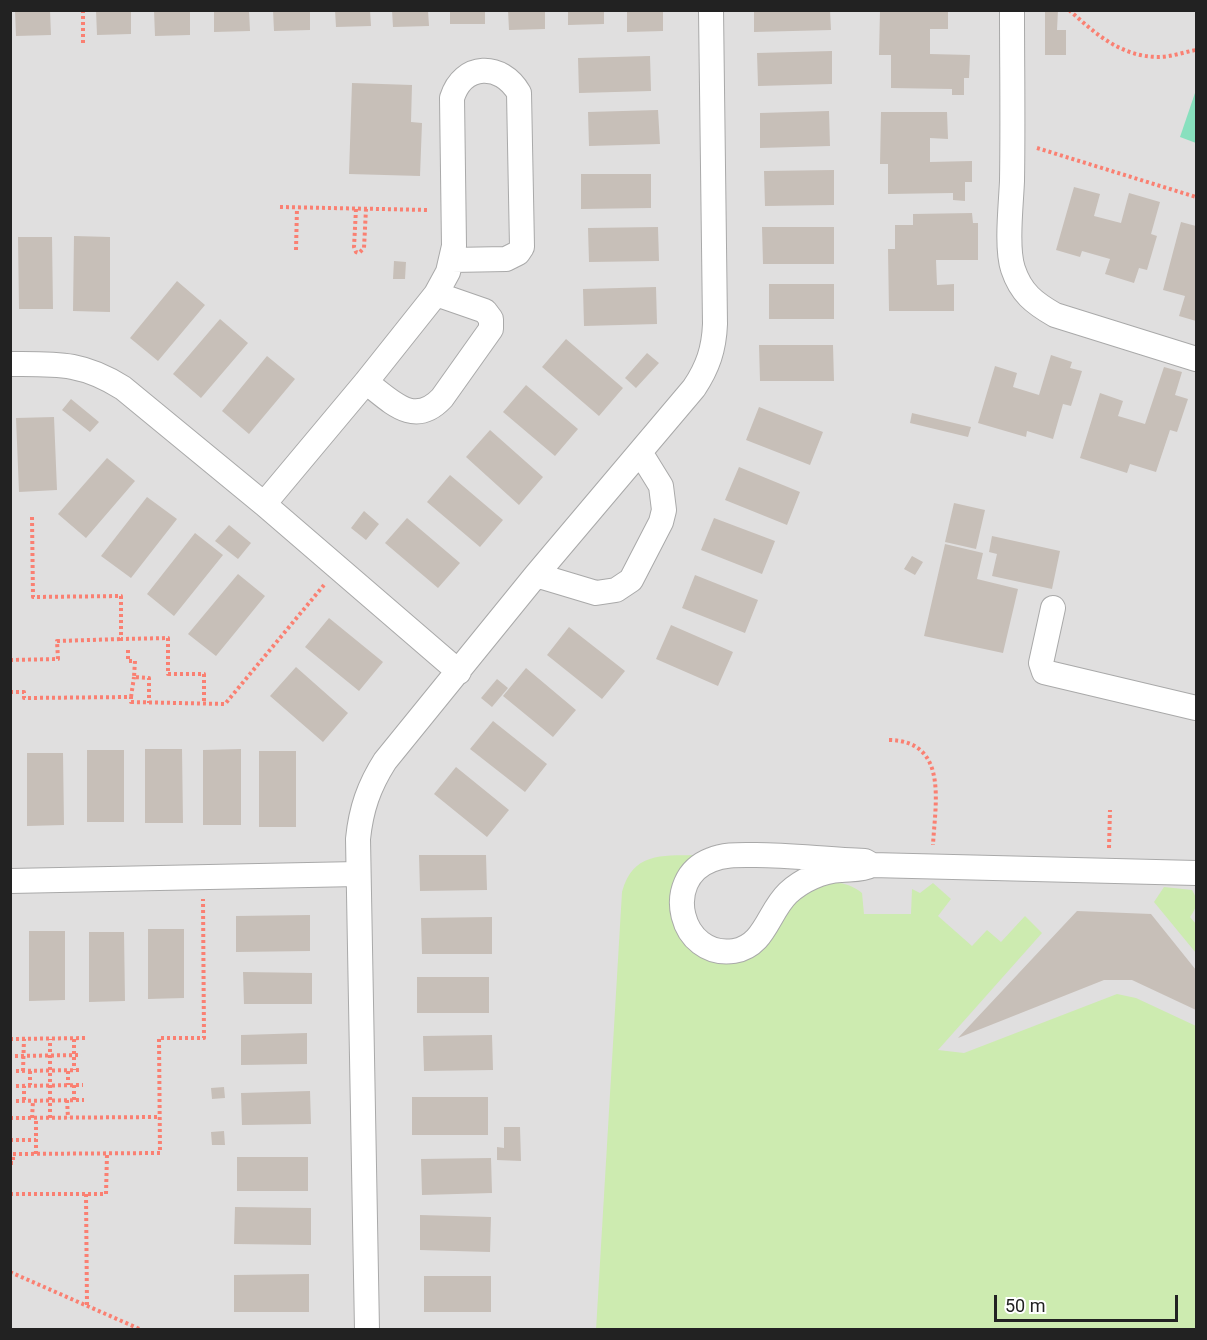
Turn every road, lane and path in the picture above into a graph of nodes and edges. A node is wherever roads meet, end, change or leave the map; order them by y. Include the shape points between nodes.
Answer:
1 (83, 10) edge
2 (711, 10) edge
3 (1012, 10) edge
4 (1069, 10) edge
5 (83, 44) dead end
6 (1197, 51) edge
7 (1012, 140) junction
8 (1197, 197) edge
9 (280, 207) dead end
10 (297, 208) junction
11 (356, 209) junction
12 (366, 209) junction
13 (454, 211) junction
14 (296, 250) dead end
15 (452, 260) junction
16 (436, 294) junction
17 (1197, 358) edge
18 (10, 364) edge
19 (366, 382) junction
20 (640, 452) junction
21 (264, 504) junction
22 (32, 517) dead end
23 (337, 569) junction
24 (536, 575) junction
25 (1053, 608) dead end
26 (121, 639) junction
27 (128, 650) dead end
28 (10, 660) edge
29 (459, 672) junction
30 (134, 678) junction
31 (10, 692) edge
32 (131, 697) junction
33 (149, 703) junction
34 (204, 704) junction
35 (1197, 708) edge
36 (889, 740) dead end
37 (1110, 810) dead end
38 (872, 865) junction
39 (932, 866) junction
40 (1109, 870) junction
41 (1197, 873) edge
42 (358, 874) junction
43 (203, 877) junction
44 (10, 881) edge
45 (88, 1038) dead end
46 (24, 1039) junction
47 (50, 1039) junction
48 (74, 1039) junction
49 (10, 1040) edge
50 (50, 1055) junction
51 (74, 1055) junction
52 (81, 1055) dead end
53 (15, 1056) dead end
54 (23, 1056) junction
55 (74, 1070) junction
56 (82, 1070) dead end
57 (16, 1071) dead end
58 (23, 1071) junction
59 (30, 1071) junction
60 (50, 1071) junction
61 (68, 1071) junction
62 (50, 1085) junction
63 (68, 1085) junction
64 (74, 1085) junction
65 (83, 1085) dead end
66 (16, 1086) dead end
67 (24, 1086) junction
68 (30, 1086) junction
69 (24, 1100) junction
70 (67, 1100) junction
71 (74, 1100) junction
72 (84, 1100) dead end
73 (16, 1101) dead end
74 (33, 1101) junction
75 (50, 1101) junction
76 (10, 1118) edge
77 (34, 1118) junction
78 (50, 1118) junction
79 (68, 1118) junction
80 (159, 1118) junction
81 (10, 1140) edge
82 (36, 1140) junction
83 (36, 1154) junction
84 (107, 1154) junction
85 (10, 1163) edge
86 (10, 1194) edge
87 (86, 1194) junction
88 (10, 1272) edge
89 (87, 1305) junction
90 (142, 1329) edge
91 (367, 1329) edge

1 - 5 path
2 - 20 street via 714,341 699,381
3 - 7 street
4 - 6 path via 1117,48 1138,56
7 - 8 path
7 - 17 street via 1010,244 1012,267 1020,287 1035,304 1055,315
9 - 10 path
10 - 11 path
10 - 14 path
11 - 12 path
11 - 12 path via 354,248 359,253 364,248
12 - 13 path
13 - 15 street
13 - 15 street via 452,98 464,77 475,71 492,71 513,82 521,105 522,247 506,259
15 - 16 street
16 - 19 street
16 - 19 street via 485,311 492,329 442,398 427,410 408,411
18 - 21 street via 67,365 105,377
19 - 21 street
20 - 24 street
20 - 24 street via 661,486 664,510 632,580 616,590 596,592
21 - 23 street
22 - 26 path via 33,597 121,596
23 - 29 street
23 - 34 path via 225,704
24 - 29 street
25 - 35 street via 1041,663 1044,672
26 - 28 path via 57,641 58,659
26 - 34 path via 168,638 168,674 204,674
27 - 30 path via 128,661 135,661
29 - 42 street via 374,778 360,818
30 - 32 path
30 - 33 path via 149,678
31 - 32 path via 24,692 24,698
32 - 33 path via 131,702
33 - 34 path
36 - 39 path via 916,747 934,772
37 - 40 path
38 - 38 street via 864,861 792,856 719,856 688,878 682,891 683,918 701,943 718,950 737,950 764,932 778,904 800,884 826,872
38 - 39 street
39 - 40 street
40 - 41 street
42 - 43 street
42 - 91 street
43 - 44 street
43 - 80 path via 204,1038 159,1038
45 - 48 path
46 - 47 path
46 - 49 path
46 - 54 path
47 - 48 path
47 - 50 path
48 - 51 path
50 - 51 path
50 - 54 path
50 - 60 path
51 - 52 path
51 - 55 path
53 - 54 path
54 - 58 path
55 - 56 path
55 - 61 path
57 - 58 path
58 - 59 path
59 - 60 path
59 - 68 path
60 - 61 path
60 - 62 path
61 - 63 path
62 - 63 path
62 - 68 path
62 - 75 path
63 - 64 path
64 - 65 path
64 - 71 path
66 - 67 path
67 - 68 path
67 - 69 path
69 - 73 path
69 - 74 path
70 - 71 path
70 - 75 path
70 - 79 path
71 - 72 path
74 - 75 path
74 - 77 path
75 - 78 path
76 - 77 path
77 - 78 path
77 - 82 path
78 - 79 path
79 - 80 path
80 - 84 path via 160,1153
81 - 82 path
82 - 83 path
83 - 84 path
83 - 85 path via 13,1155
84 - 87 path via 106,1194
86 - 87 path
87 - 89 path
88 - 89 path
89 - 90 path

